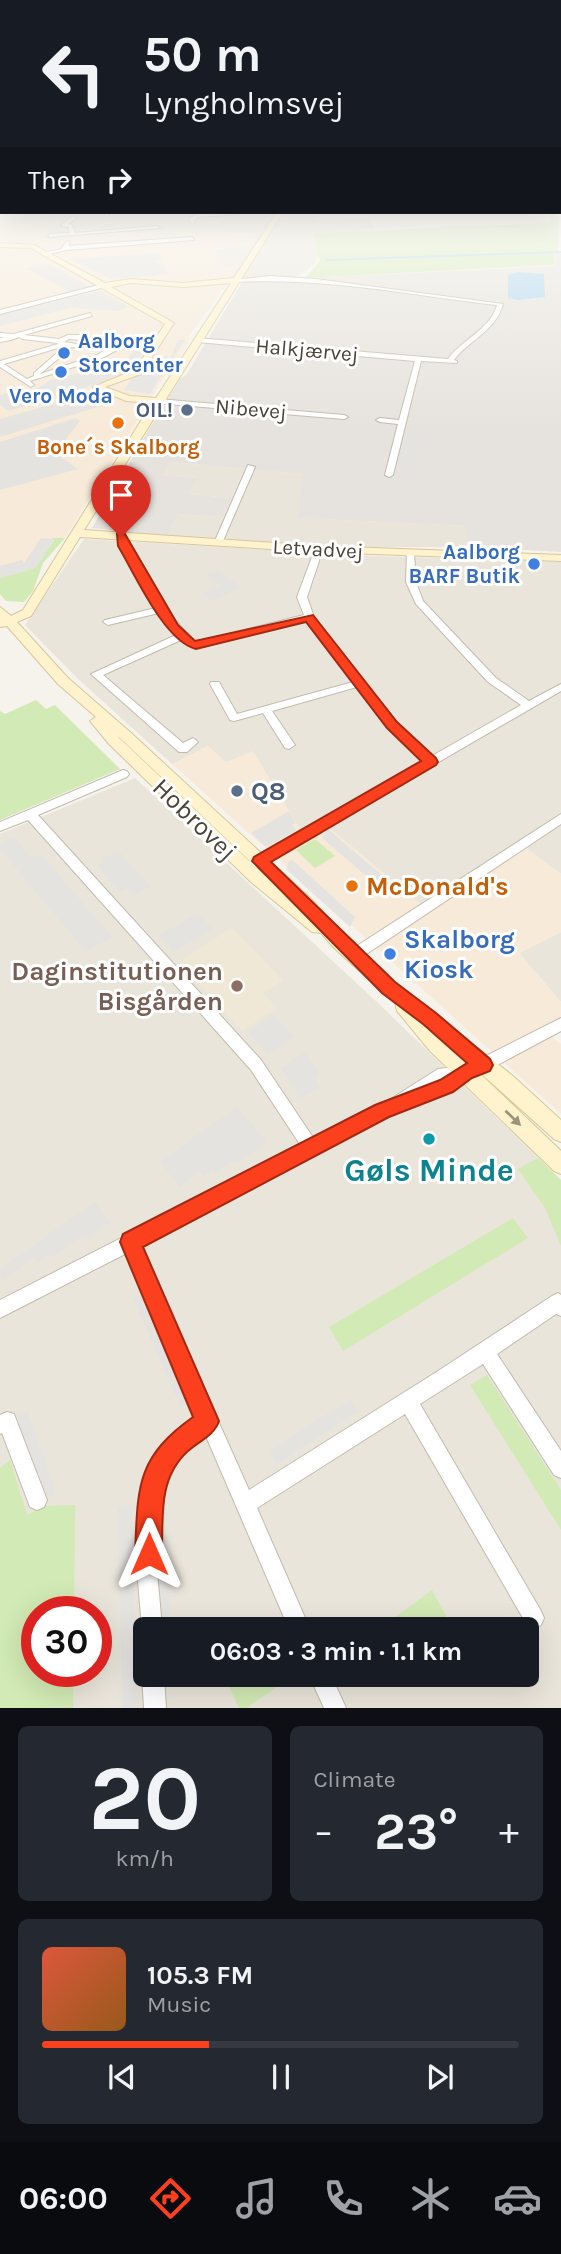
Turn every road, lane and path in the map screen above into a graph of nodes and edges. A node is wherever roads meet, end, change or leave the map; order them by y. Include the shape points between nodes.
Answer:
1 (78, 271) edge
2 (242, 271) edge
3 (236, 280) junction
4 (149, 282) joint
5 (107, 287) junction
6 (0, 312) edge
7 (98, 334) dead end
8 (0, 336) edge
9 (14, 336) junction
10 (76, 336) junction
11 (197, 340) junction
12 (90, 342) junction
13 (118, 343) junction
14 (65, 344) junction
15 (139, 344) dead end
16 (418, 359) junction
17 (0, 363) edge
18 (30, 382) junction
19 (158, 401) junction
20 (344, 416) dead end
21 (380, 420) dead end
22 (402, 422) junction
23 (251, 467) dead end
24 (389, 475) dead end
25 (76, 533) junction
26 (121, 537) junction
27 (218, 543) junction
28 (319, 549) junction
29 (410, 553) junction
30 (561, 558) edge
31 (163, 609) junction
32 (309, 617) junction
33 (3, 621) edge
34 (108, 622) dead end
35 (182, 636) junction
36 (360, 683) junction
37 (215, 684) dead end
38 (561, 687) edge
39 (528, 706) junction
40 (266, 709) junction
41 (193, 742) dead end
42 (289, 745) dead end
43 (431, 762) junction
44 (123, 774) dead end
45 (30, 814) junction
46 (561, 818) edge
47 (0, 827) edge
48 (253, 864) junction
49 (354, 955) junction
50 (561, 1024) edge
51 (474, 1068) junction
52 (561, 1133) edge
53 (311, 1148) junction
54 (561, 1164) edge
55 (130, 1242) junction
56 (561, 1307) edge
57 (0, 1309) edge
58 (486, 1353) junction
59 (407, 1400) junction
60 (207, 1421) junction
61 (0, 1425) edge
62 (561, 1468) edge
63 (37, 1500) dead end
64 (245, 1504) junction
65 (152, 1617) edge
66 (295, 1617) edge
67 (533, 1617) edge
68 (154, 1687) edge
69 (325, 1687) edge
70 (155, 1708) edge
71 (335, 1708) edge

1 - 5 street
2 - 3 street
3 - 4 street via 183,285
3 - 11 street
3 - 16 street, Halkjærvej via 337,282 500,304 492,322 464,342 453,362
4 - 5 street
5 - 6 street
5 - 19 street via 170,326 138,372 97,387 129,399
7 - 12 street
8 - 9 street
9 - 10 street via 91,313
9 - 14 street
10 - 12 street
10 - 14 street
11 - 16 street, Halkjærvej
11 - 19 street
12 - 13 street
12 - 14 street
13 - 15 street
13 - 18 street via 83,364 69,365
14 - 17 street
14 - 18 street
16 - 22 street
17 - 18 street
19 - 20 street, Nibevej
19 - 25 street
21 - 22 street
22 - 24 street
23 - 27 street
25 - 26 street, Letvadvej
25 - 33 street via 27,612
26 - 27 street, Letvadvej
26 - 31 street
27 - 28 street, Letvadvej
28 - 29 street, Letvadvej
28 - 32 street via 302,597
29 - 30 street, Letvadvej
29 - 39 street via 411,582 419,602 492,680
31 - 34 street
31 - 35 street
32 - 35 street via 196,645
32 - 36 street
33 - 48 street, Hobrovej via 114,741
35 - 41 street via 96,674 183,748
36 - 40 street
36 - 43 street via 398,732
37 - 40 street via 234,718
38 - 39 street
39 - 43 street
40 - 42 street
43 - 48 street
44 - 45 street
45 - 47 street
45 - 53 street via 256,1065
46 - 49 street
48 - 49 street, Hobrovej via 305,903
49 - 51 street, Hobrovej via 388,988 430,1018
50 - 51 street
51 - 52 street, Hobrovej
51 - 53 street via 447,1086 391,1107
51 -> 54 street, Hobrovej
53 - 55 street
55 - 57 street
55 - 60 street
56 - 58 street via 558,1303
58 - 59 street
58 - 62 street
59 - 64 street
59 - 67 street
60 - 64 street
60 - 65 street via 165,1456 151,1490
61 - 63 street via 6,1421
64 - 66 street
68 - 70 street
69 - 71 street

